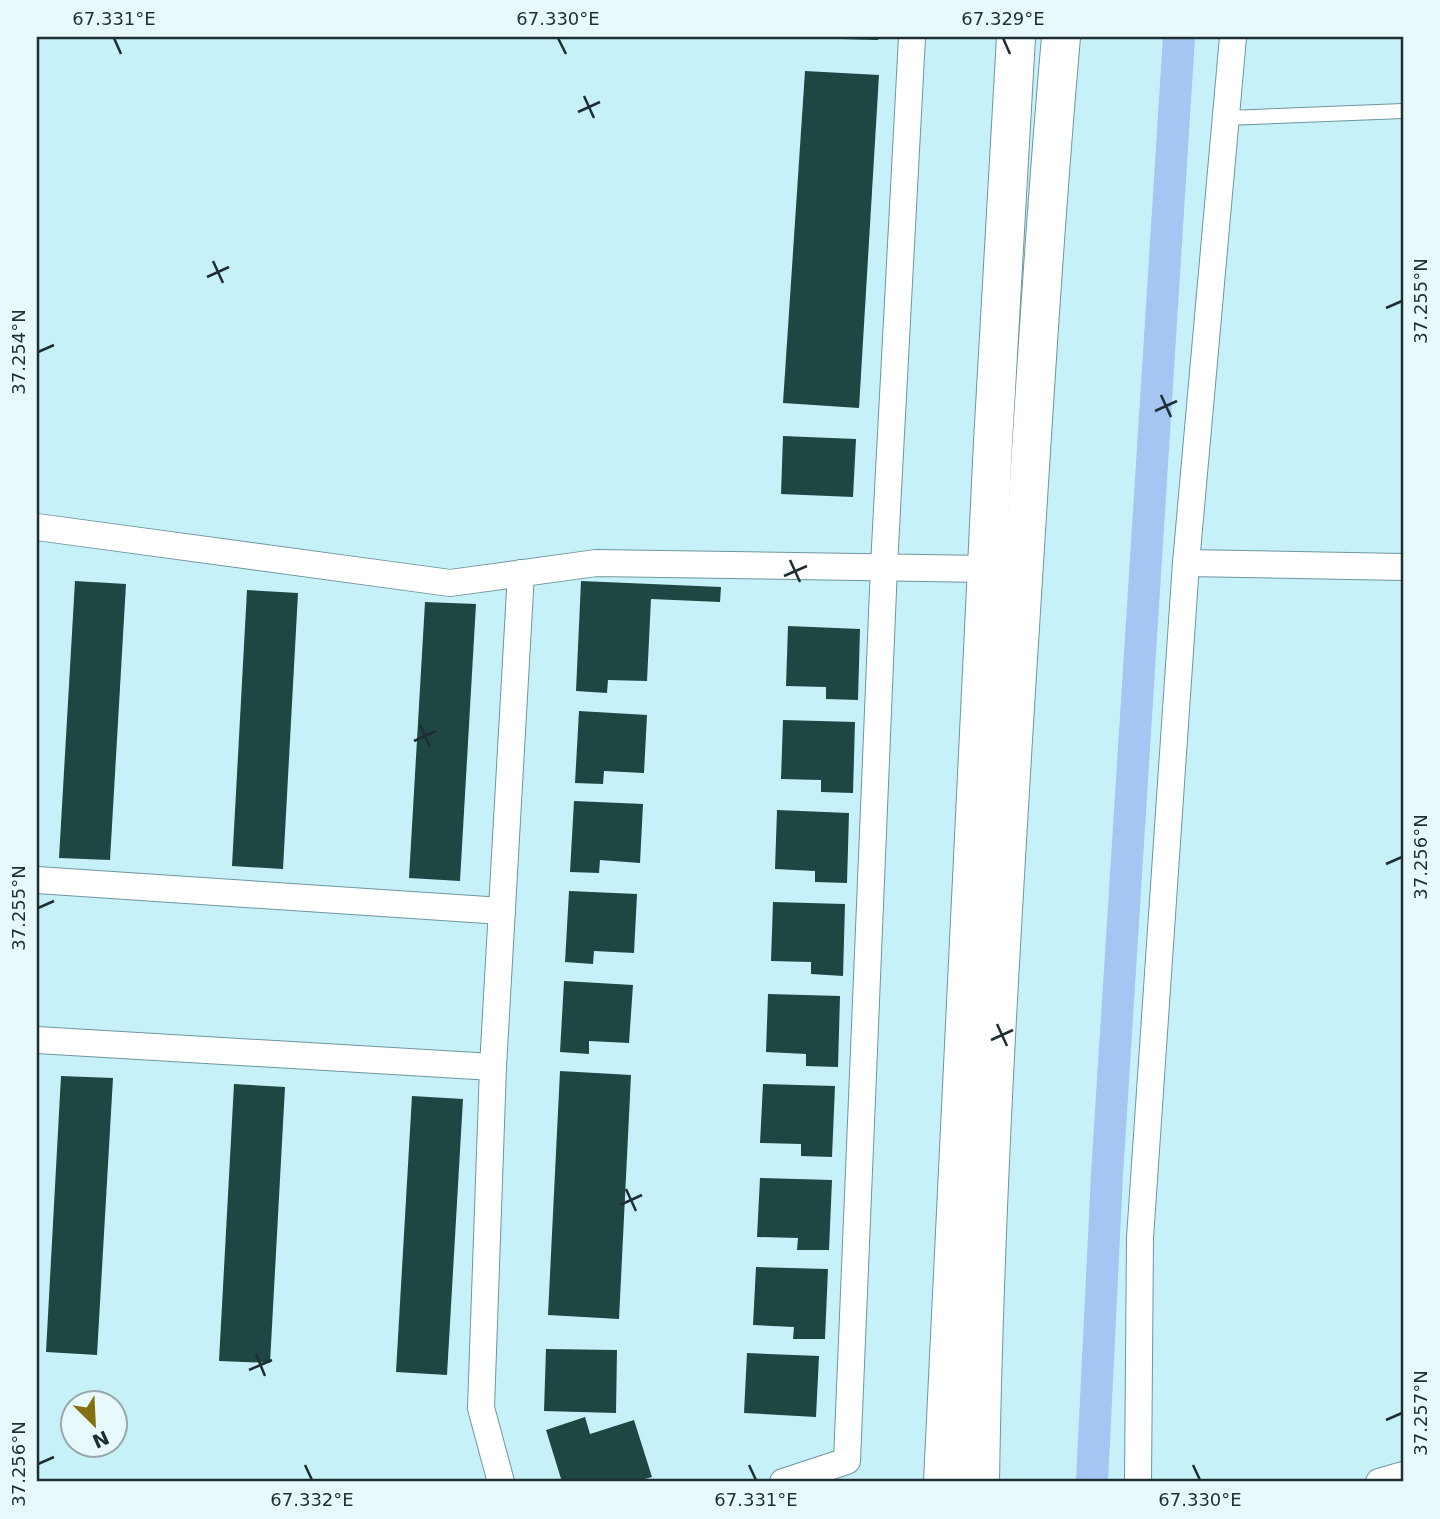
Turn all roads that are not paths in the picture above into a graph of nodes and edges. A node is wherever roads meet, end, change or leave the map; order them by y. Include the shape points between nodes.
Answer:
1 (912, 37) edge
2 (1016, 37) edge
3 (1061, 37) edge
4 (1233, 37) edge
5 (1403, 111) edge
6 (1226, 118) junction
7 (37, 527) edge
8 (1186, 563) junction
9 (884, 566) junction
10 (1403, 567) edge
11 (987, 569) junction
12 (521, 573) junction
13 (37, 880) edge
14 (502, 911) junction
15 (37, 1040) edge
16 (493, 1068) junction
17 (1403, 1475) edge
18 (501, 1482) edge
19 (783, 1482) edge
20 (943, 1482) edge
21 (980, 1482) edge
22 (1138, 1482) edge
23 (1379, 1482) edge

1 - 9 street
2 - 11 main road
3 - 21 main road via 1044,233 1004,883 982,1308
4 - 6 street
5 - 6 lane
6 - 8 street
7 - 12 street via 450,583
8 - 10 street
8 - 22 street via 1140,1238
9 - 11 street
9 - 12 street via 596,562
9 - 19 street via 847,1461
11 - 20 main road
12 - 14 street
13 - 14 street
14 - 16 street
15 - 16 street
16 - 18 street via 481,1408
17 - 23 street

